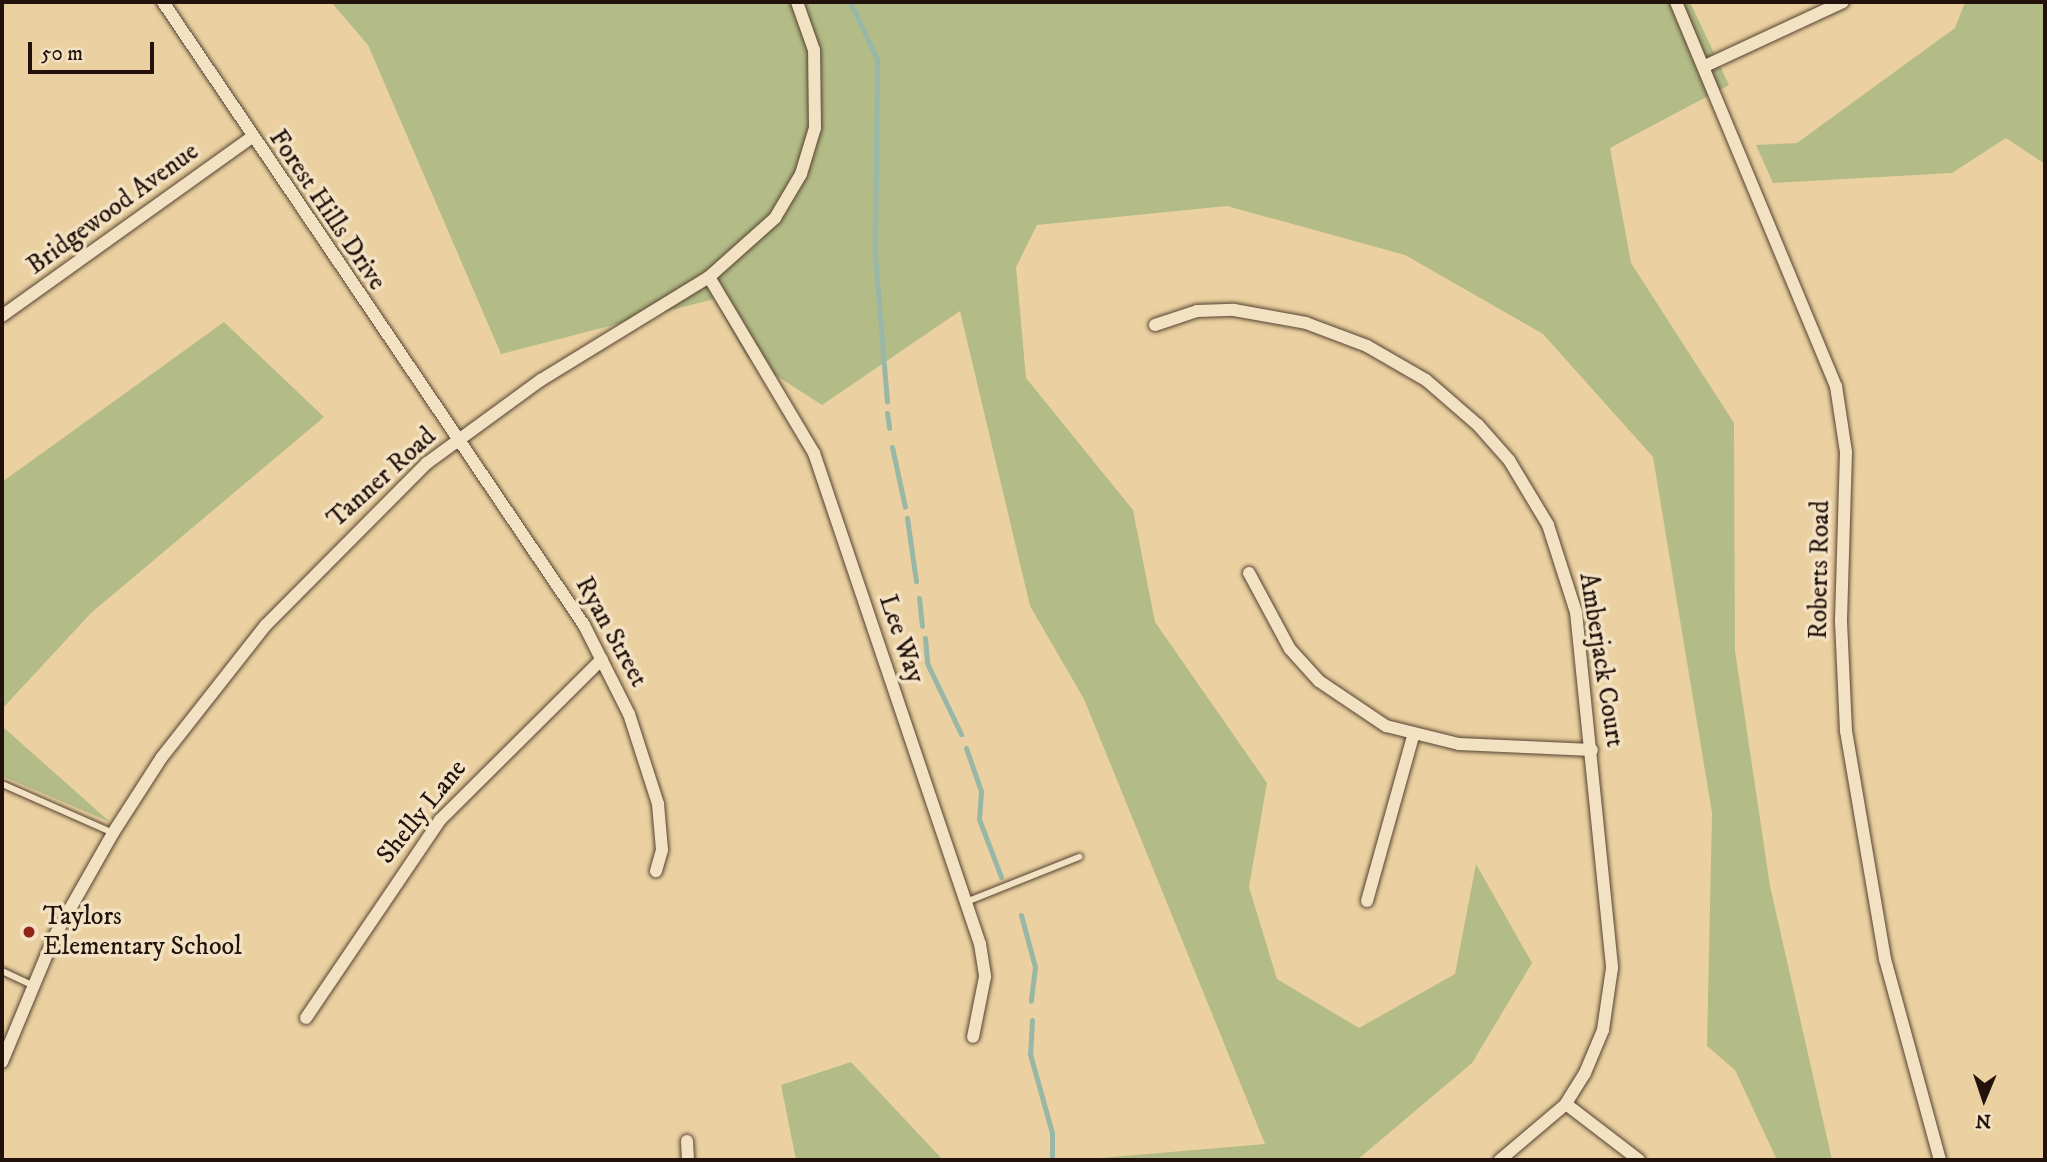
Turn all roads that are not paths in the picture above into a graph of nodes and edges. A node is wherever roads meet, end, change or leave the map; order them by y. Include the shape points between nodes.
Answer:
1 (163, 2) edge
2 (797, 2) edge
3 (1676, 2) edge
4 (1843, 2) edge
5 (1824, 6) edge
6 (1705, 66) junction
7 (251, 138) junction
8 (709, 277) junction
9 (2, 316) edge
10 (1155, 326) dead end
11 (457, 440) junction
12 (1248, 573) dead end
13 (602, 659) junction
14 (1413, 736) junction
15 (1592, 750) junction
16 (2, 784) edge
17 (113, 834) junction
18 (1079, 858) dead end
19 (656, 871) dead end
20 (1367, 901) dead end
21 (966, 902) junction
22 (2, 971) edge
23 (32, 985) junction
24 (306, 1018) dead end
25 (973, 1037) dead end
26 (2, 1062) edge
27 (1566, 1104) junction
28 (687, 1141) dead end
29 (688, 1160) edge
30 (1500, 1160) edge
31 (1639, 1160) edge
32 (1940, 1160) edge

1 - 7 street, Forest Hills Drive
2 - 8 street, Tanner Road via 818,80 810,149 775,218
3 - 6 street, Roberts Road
4 - 5 street
5 - 6 street
6 - 32 street, Roberts Road via 1836,386 1846,452 1840,621 1846,731 1885,959
7 - 9 street, Bridgewood Avenue
7 - 11 street, Forest Hills Drive
8 - 11 street, Tanner Road via 541,380
8 - 21 street, Lee Way via 814,453
10 - 15 street, Amberjack Court via 1197,311 1234,310 1306,323 1397,362 1478,425 1531,492 1565,568
11 - 13 street, Ryan Street via 537,549
11 - 17 street, Tanner Road via 386,501 266,625 162,757
12 - 14 street via 1268,616 1319,681 1353,706
13 - 19 street, Ryan Street via 629,714 658,804 662,850
13 - 24 street, Shelly Lane via 440,820
14 - 15 street
14 - 20 street
15 - 27 street, Amberjack Court via 1612,968 1603,1030
16 - 17 lane
17 - 23 street, Tanner Road
18 - 21 lane
21 - 25 street, Lee Way via 985,977
22 - 23 lane
23 - 26 street, Tanner Road
27 - 30 street, Amberjack Court
27 - 31 street
28 - 29 street

